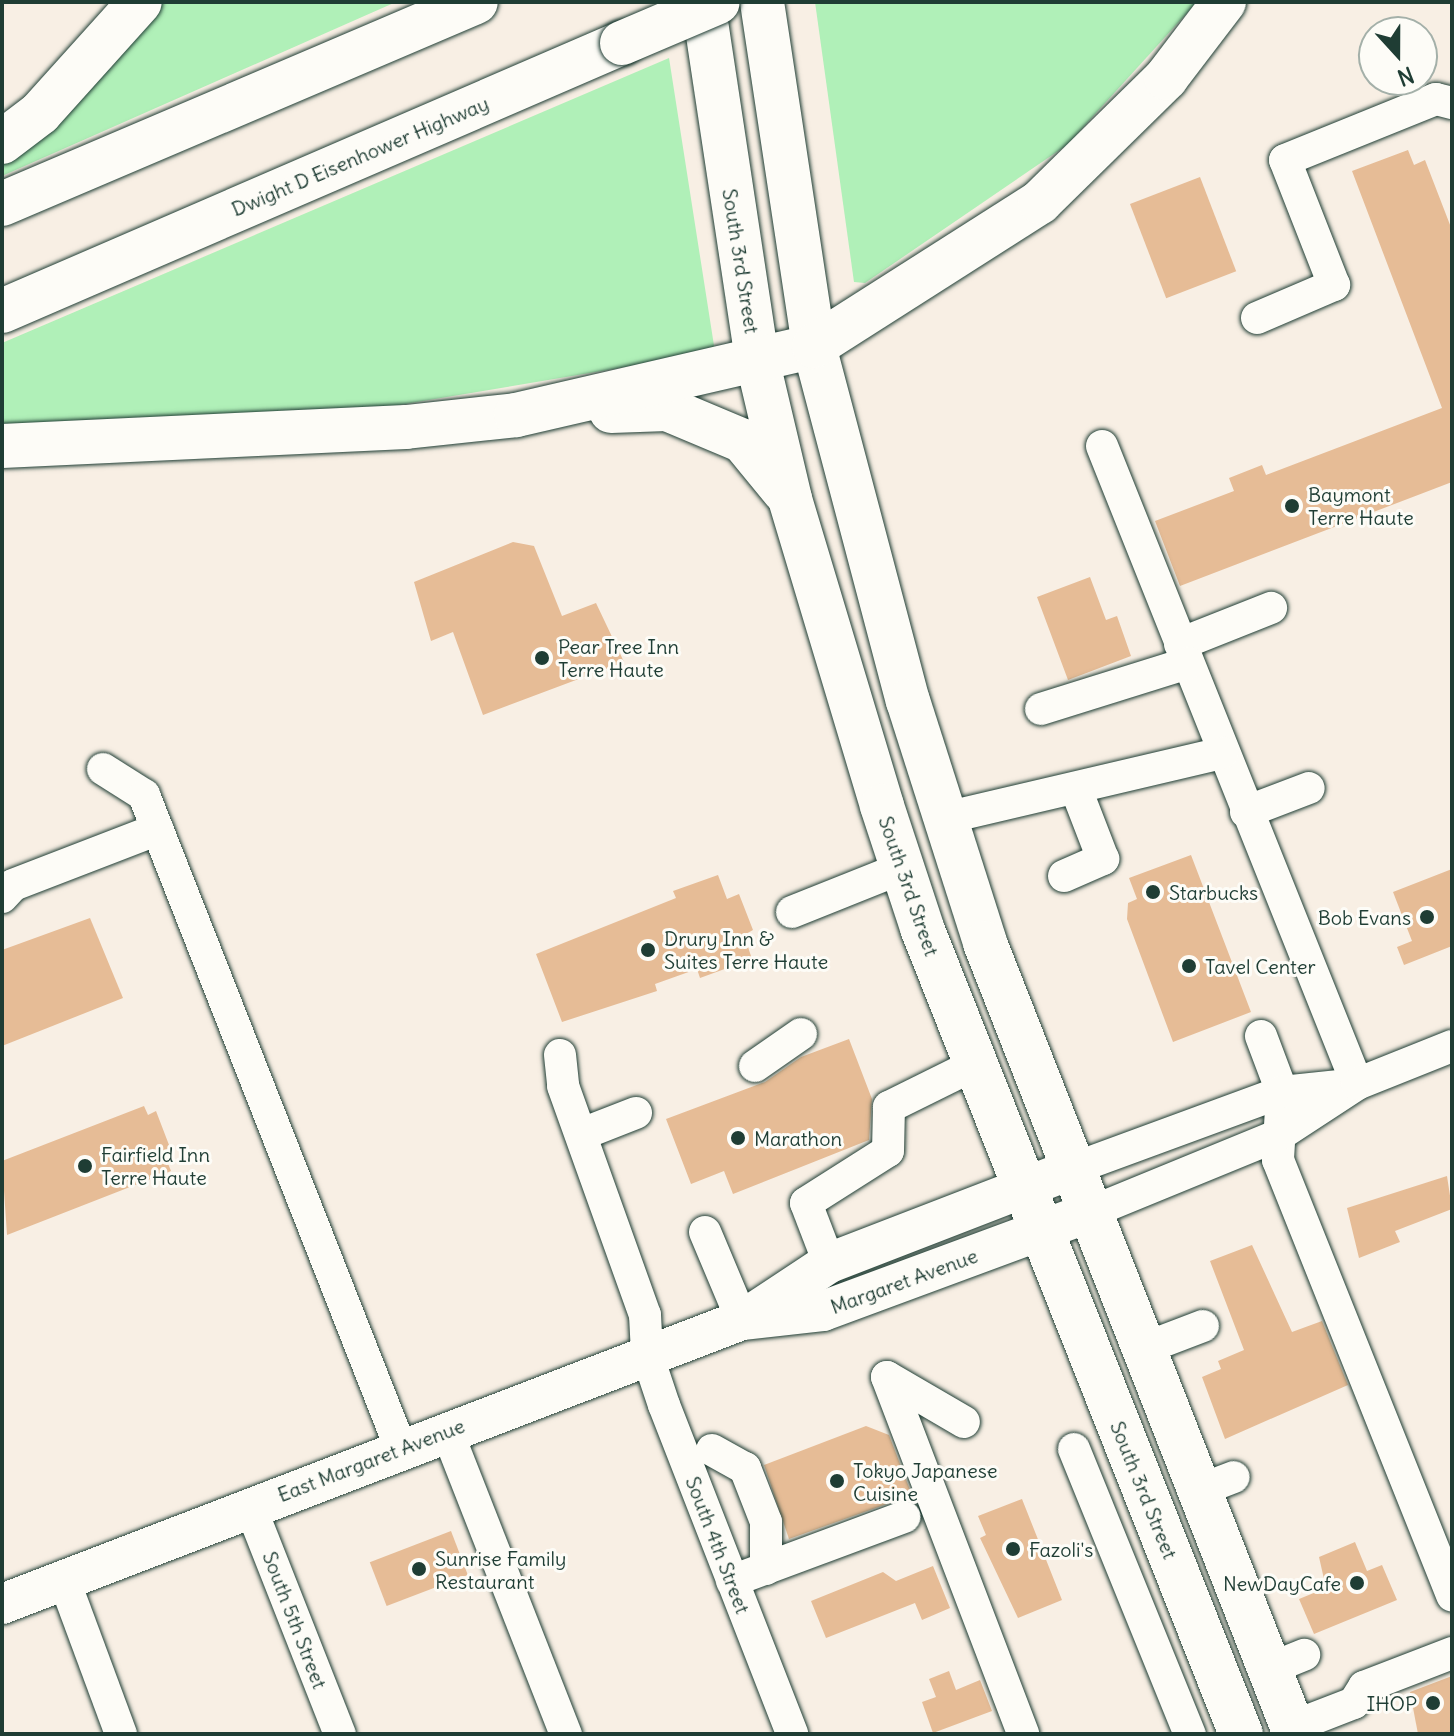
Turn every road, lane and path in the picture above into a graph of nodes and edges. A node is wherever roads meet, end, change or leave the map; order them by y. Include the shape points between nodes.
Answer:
1 (140, 2) edge
2 (476, 2) edge
3 (703, 2) edge
4 (718, 2) edge
5 (762, 2) edge
6 (1224, 2) edge
7 (1452, 103) edge
8 (2, 142) edge
9 (2, 204) edge
10 (2, 311) edge
11 (1257, 318) dead end
12 (814, 346) junction
13 (757, 359) junction
14 (516, 415) junction
15 (2, 446) edge
16 (1102, 446) dead end
17 (790, 499) junction
18 (1271, 608) dead end
19 (1184, 654) junction
20 (1041, 709) dead end
21 (1223, 753) junction
22 (103, 769) dead end
23 (1309, 788) dead end
24 (1076, 789) junction
25 (1246, 812) junction
26 (945, 818) junction
27 (158, 829) junction
28 (902, 868) junction
29 (1064, 876) dead end
30 (2, 897) edge
31 (792, 912) dead end
32 (801, 1034) dead end
33 (1261, 1036) dead end
34 (1452, 1047) edge
35 (560, 1055) dead end
36 (976, 1064) junction
37 (755, 1066) dead end
38 (1357, 1084) junction
39 (1282, 1092) junction
40 (636, 1113) dead end
41 (582, 1134) junction
42 (1281, 1134) junction
43 (1075, 1168) junction
44 (1026, 1187) junction
45 (1091, 1212) junction
46 (1043, 1231) junction
47 (705, 1232) dead end
48 (829, 1263) junction
49 (742, 1320) junction
50 (1203, 1326) dead end
51 (1145, 1348) junction
52 (647, 1354) junction
53 (964, 1422) dead end
54 (447, 1431) junction
55 (1093, 1442) junction
56 (401, 1449) junction
57 (712, 1450) dead end
58 (250, 1506) junction
59 (904, 1517) dead end
60 (1173, 1564) junction
61 (766, 1569) junction
62 (64, 1580) junction
63 (1125, 1580) junction
64 (732, 1581) junction
65 (1452, 1595) edge
66 (2, 1604) edge
67 (1452, 1653) edge
68 (1224, 1729) edge
69 (1294, 1730) edge
70 (121, 1734) edge
71 (340, 1734) edge
72 (566, 1734) edge
73 (792, 1734) edge
74 (1023, 1734) edge
75 (1190, 1734) edge

1 - 8 highway via 40,113
2 - 9 highway
3 - 13 highway, South 3rd Street
4 - 10 highway, Dwight D Eisenhower Highway, bridge
5 - 12 highway
6 - 12 highway via 1166,78 1040,202
7 - 11 street via 1436,99 1285,160 1334,285
12 - 13 highway
12 - 26 highway via 864,550
13 - 14 highway
13 - 17 highway, South 3rd Street
14 - 15 highway via 406,427
14 - 17 highway via 667,409 743,441
16 - 19 street
17 - 28 highway, South 3rd Street
18 - 19 street
19 - 20 street
19 - 21 street
21 - 24 street
21 - 25 street
22 - 27 street via 144,795
23 - 25 street
24 - 26 street
24 - 29 street via 1103,859
25 - 38 street
26 - 43 highway via 985,943
27 - 30 street via 13,885
27 - 56 street
28 - 31 street
28 - 36 highway, South 3rd Street
32 - 37 street
33 - 39 street
34 - 38 street, Margaret Avenue
35 - 41 street, South 4th Street via 563,1086
36 - 44 highway, South 3rd Street
36 - 48 street via 889,1107 888,1151 806,1203
38 - 39 street, Margaret Avenue
38 - 42 street, Margaret Avenue
39 - 42 street
39 - 43 street, Margaret Avenue
40 - 41 street
41 - 52 street, South 4th Street via 645,1315
42 - 45 street, Margaret Avenue
42 - 65 street via 1282,1202
43 - 44 main road, Margaret Avenue
43 - 45 highway
44 - 46 highway, South 3rd Street
44 - 48 main road, Margaret Avenue
45 - 46 main road, Margaret Avenue
45 - 51 highway
46 - 49 main road, Margaret Avenue via 823,1311
46 - 55 highway, South 3rd Street
47 - 49 street
48 - 49 main road, Margaret Avenue
49 - 52 main road, East Margaret Avenue
50 - 51 street
51 - 69 highway via 1217,1484 1244,1565 1287,1662
52 - 54 main road, East Margaret Avenue
52 - 64 street, South 4th Street
53 - 74 street via 887,1377
54 - 56 main road, East Margaret Avenue
54 - 72 street
55 - 60 highway, South 3rd Street
55 - 63 street
56 - 58 main road, East Margaret Avenue
57 - 61 street via 745,1468 766,1522
58 - 62 main road, East Margaret Avenue
58 - 71 street, South 5th Street
59 - 61 street
60 - 63 street
60 - 68 highway, South 3rd Street
61 - 64 street
62 - 66 main road, East Margaret Avenue
62 - 70 street
63 - 75 street
64 - 73 street, South 4th Street
67 - 69 street via 1364,1687 1354,1703

